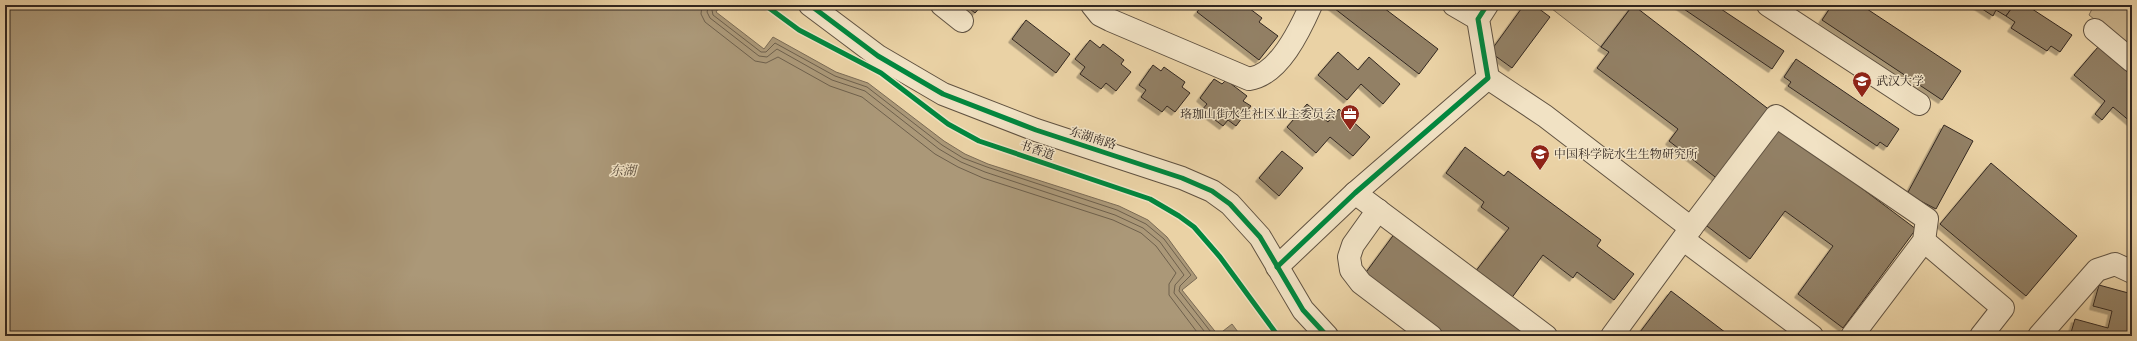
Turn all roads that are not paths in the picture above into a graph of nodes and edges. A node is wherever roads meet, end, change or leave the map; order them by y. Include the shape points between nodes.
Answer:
1 (810, 5) edge
2 (942, 5) edge
3 (1092, 5) edge
4 (1311, 5) edge
5 (1454, 5) edge
6 (1768, 5) edge
7 (1482, 12) edge
8 (962, 21) dead end
9 (2095, 30) dead end
10 (2132, 61) edge
11 (1488, 78) junction
12 (1918, 104) dead end
13 (1355, 193) junction
14 (1378, 210) junction
15 (1688, 234) junction
16 (1924, 241) junction
17 (1277, 267) junction
18 (2132, 272) edge
19 (1327, 336) edge
20 (1432, 336) edge
21 (1546, 336) edge
22 (1612, 336) edge
23 (1812, 336) edge
24 (1852, 336) edge
25 (1981, 336) edge
26 (2039, 336) edge

1 - 17 street, 东湖南路 via 878,56 943,94 1036,130 1182,178 1212,191 1245,219 1260,237
2 - 8 street
3 - 4 street via 1100,15 1110,20 1249,79 1266,74 1277,62 1292,43
5 - 7 street
6 - 12 street
7 - 11 street
9 - 10 street
11 - 13 street
11 - 15 street via 1545,116
13 - 14 street
13 - 17 street
14 - 20 street via 1353,245 1349,257 1351,270 1361,283
14 - 21 street
15 - 16 street via 1776,116 1927,219
15 - 22 street
15 - 23 street
16 - 24 street
16 - 25 street via 2003,308
17 - 19 street, 东湖南路 via 1303,310
18 - 26 street via 2115,264 2097,270

